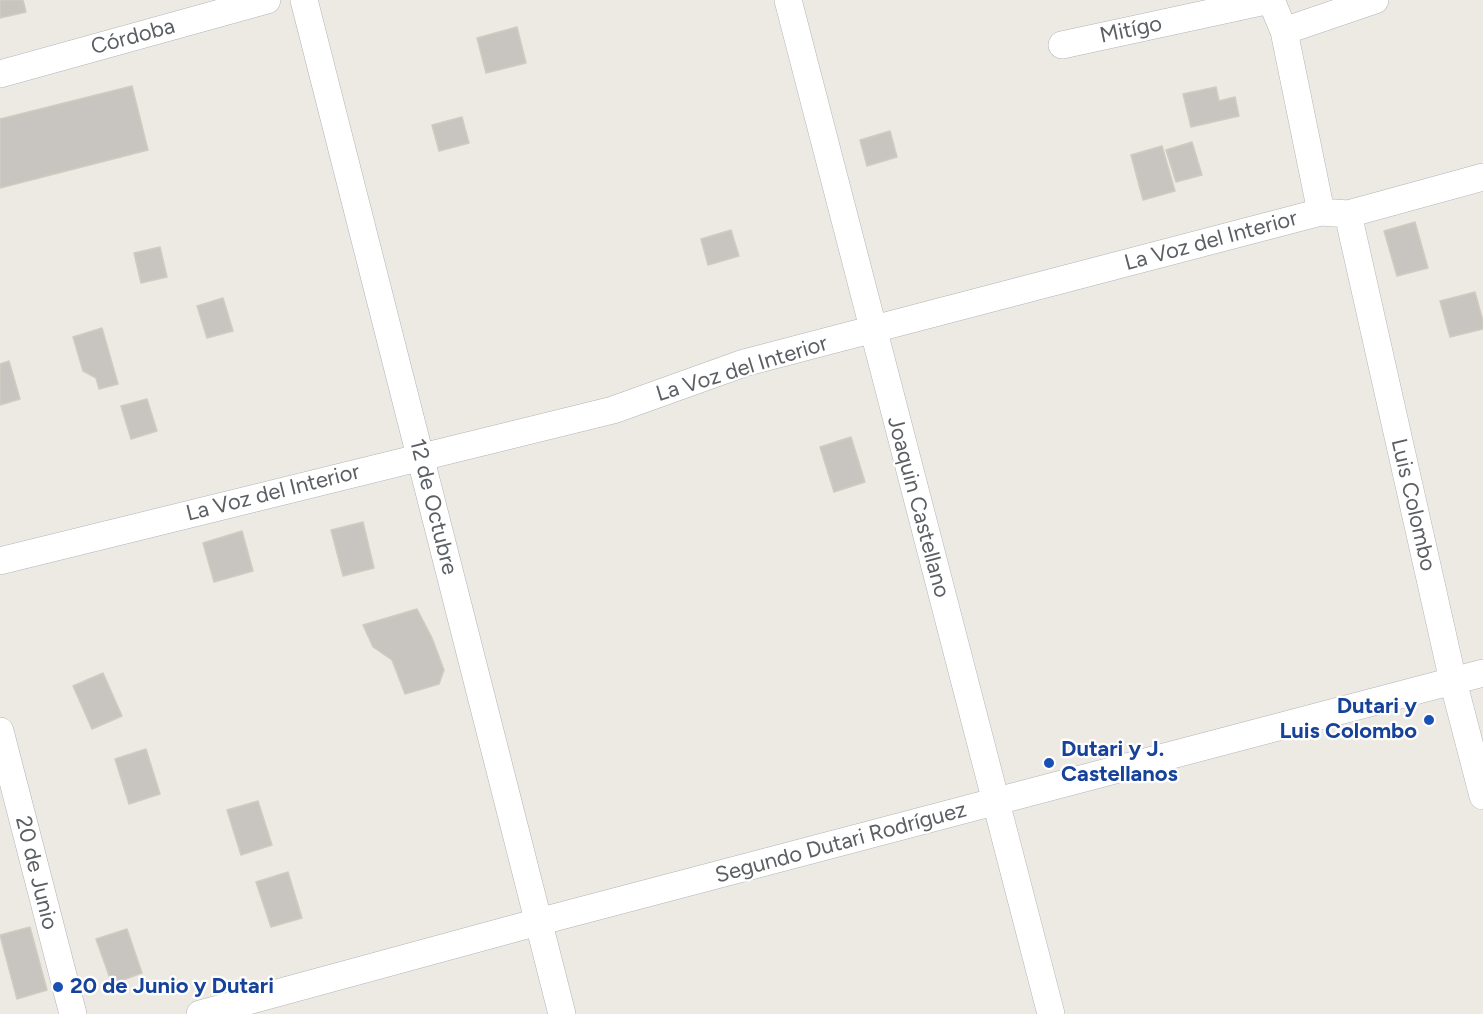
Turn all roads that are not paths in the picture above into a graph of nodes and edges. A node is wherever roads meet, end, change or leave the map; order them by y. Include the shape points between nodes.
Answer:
1 (267, 0) edge
2 (304, 0) edge
3 (788, 0) edge
4 (1270, 0) edge
5 (1375, 0) edge
6 (1284, 31) junction
7 (1062, 45) dead end
8 (0, 74) edge
9 (1483, 177) edge
10 (1321, 212) junction
11 (1348, 214) junction
12 (873, 331) junction
13 (420, 456) junction
14 (0, 561) edge
15 (1483, 673) edge
16 (1453, 681) junction
17 (0, 731) edge
18 (1483, 796) edge
19 (995, 802) junction
20 (538, 922) junction
21 (73, 1014) edge
22 (200, 1014) edge
23 (562, 1014) edge
24 (1051, 1014) edge

1 - 8 street, Córdoba
2 - 13 street, 12 de Octubre
3 - 12 street, Joaquin Castellano
4 - 6 street
4 - 7 street, Mitígo
5 - 6 street
6 - 10 street
9 - 11 street, La Voz del Interior
10 - 11 street, La Voz del Interior
10 - 12 street, La Voz del Interior
11 - 16 street, Luis Colombo
12 - 13 street, La Voz del Interior via 744,363 613,410
12 - 19 street, Joaquin Castellano
13 - 14 street, La Voz del Interior
13 - 20 street, 12 de Octubre
15 - 16 street, Segundo Dutari Rodríguez
16 - 18 street, Luis Colombo
16 - 19 street, Segundo Dutari Rodríguez
17 - 21 street, 20 de Junio
19 - 20 street, Segundo Dutari Rodríguez
19 - 24 street, Joaquin Castellano
20 - 22 street, Segundo Dutari Rodríguez
20 - 23 street, 12 de Octubre

